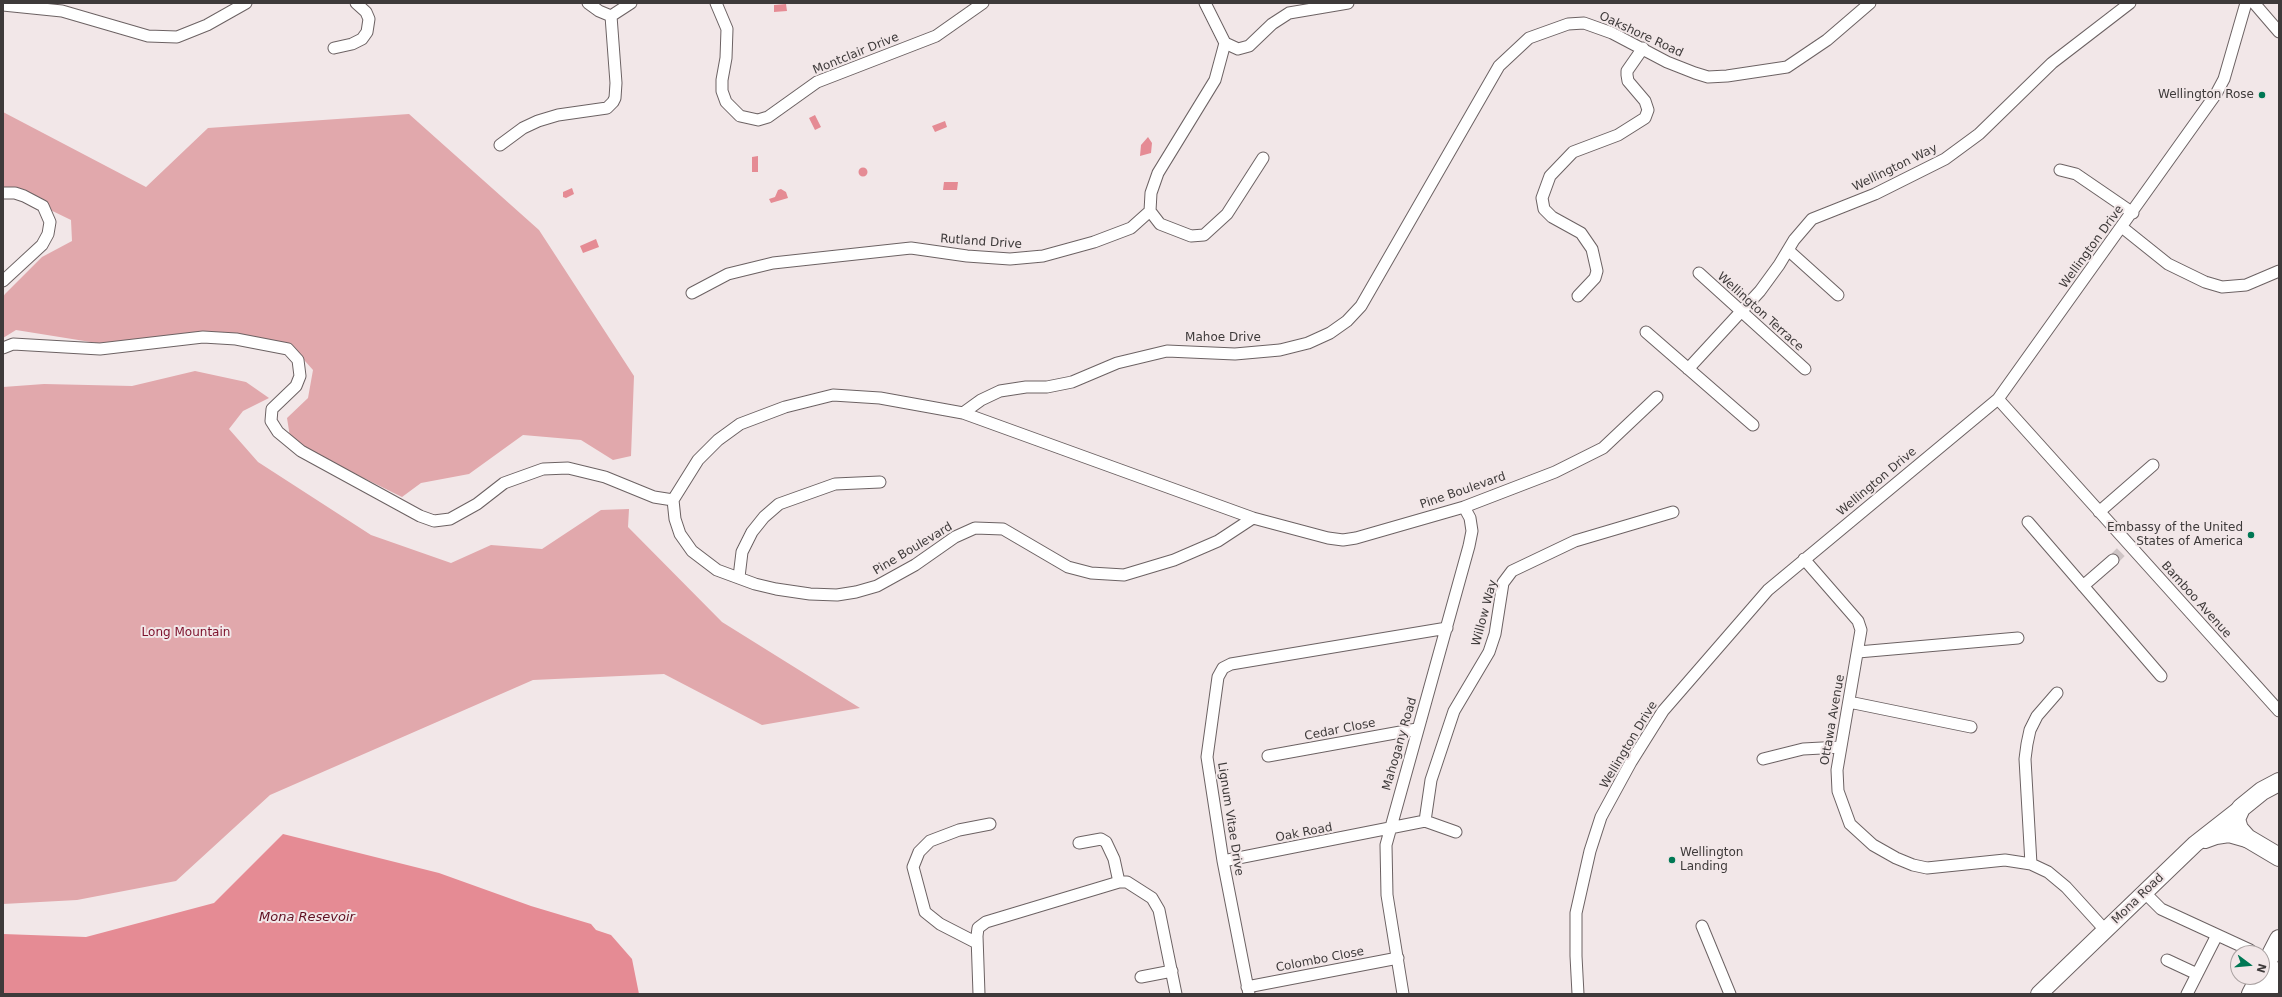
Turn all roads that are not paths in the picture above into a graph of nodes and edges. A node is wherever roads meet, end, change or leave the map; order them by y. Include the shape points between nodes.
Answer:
1 (246, 3) edge
2 (356, 3) edge
3 (588, 3) edge
4 (631, 3) edge
5 (716, 3) edge
6 (982, 3) edge
7 (1205, 3) edge
8 (1348, 3) edge
9 (1870, 3) edge
10 (2130, 3) edge
11 (2246, 3) edge
12 (2254, 3) edge
13 (3, 5) edge
14 (611, 16) junction
15 (2279, 32) edge
16 (1225, 43) junction
17 (334, 48) dead end
18 (1642, 48) junction
19 (500, 145) dead end
20 (1263, 158) dead end
21 (1445, 160) joint
22 (2060, 170) dead end
23 (3, 193) edge
24 (1150, 211) junction
25 (2133, 212) junction
26 (2123, 228) junction
27 (1788, 250) junction
28 (2279, 271) edge
29 (1699, 274) dead end
30 (3, 281) edge
31 (692, 293) dead end
32 (1838, 295) dead end
33 (1578, 296) dead end
34 (1740, 312) junction
35 (1646, 332) dead end
36 (3, 348) edge
37 (1688, 370) junction
38 (1805, 370) dead end
39 (1657, 397) dead end
40 (1998, 399) junction
41 (963, 413) junction
42 (1753, 425) dead end
43 (2153, 465) dead end
44 (880, 482) dead end
45 (673, 500) junction
46 (1464, 507) junction
47 (1673, 512) dead end
48 (2099, 512) junction
49 (1253, 518) junction
50 (2028, 522) dead end
51 (1804, 559) junction
52 (2113, 560) tunnel mouth
53 (739, 576) junction
54 (2083, 586) junction
55 (1447, 628) junction
56 (2018, 638) dead end
57 (1858, 652) junction
58 (2161, 676) dead end
59 (2056, 694) dead end
60 (1850, 702) junction
61 (2279, 711) edge
62 (1971, 727) dead end
63 (1417, 729) junction
64 (1841, 747) junction
65 (1268, 756) dead end
66 (1763, 758) dead end
67 (2279, 782) edge
68 (2242, 808) junction
69 (1426, 821) junction
70 (990, 824) dead end
71 (1389, 830) junction
72 (1456, 832) dead end
73 (2250, 840) junction
74 (1079, 843) dead end
75 (2195, 844) junction
76 (2279, 858) edge
77 (1223, 861) junction
78 (2031, 864) junction
79 (1119, 882) junction
80 (2144, 892) junction
81 (1702, 926) dead end
82 (2106, 931) junction
83 (2217, 935) junction
84 (2279, 939) edge
85 (977, 943) junction
86 (2239, 945) edge
87 (2270, 956) edge
88 (1398, 958) junction
89 (2167, 960) dead end
90 (2279, 971) edge
91 (1172, 972) junction
92 (2197, 974) junction
93 (1140, 977) dead end
94 (2256, 985) edge
95 (1248, 991) edge
96 (979, 994) edge
97 (1176, 994) edge
98 (1403, 994) edge
99 (1578, 994) edge
100 (1730, 994) edge
101 (2039, 994) edge
102 (2187, 994) edge
103 (2251, 994) edge
104 (2267, 994) edge

1 - 13 street via 207,25 177,36 148,36 62,11
2 - 17 street via 366,12 367,32 362,39 352,44
3 - 14 street via 599,12
4 - 14 street
5 - 6 street, Montclair Drive via 727,29 722,91 726,102 740,116 758,120 768,117 817,82 936,36
7 - 16 street
8 - 16 street via 1290,13 1272,24 1249,46 1238,49
9 - 18 street, Oakshore Road via 1828,40 1787,67 1708,77 1667,62
10 - 27 street, Wellington Way via 2052,63 1979,134 1927,168 1875,194 1812,219
11 - 25 street, Wellington Drive via 2224,79 2216,94
12 - 15 street
14 - 19 street via 616,83 616,98 613,102 607,108 558,115 538,121 523,128
16 - 24 street via 1215,80 1158,173 1151,193
18 - 21 street, Oakshore Road via 1584,23 1568,24 1529,38 1499,66
18 - 33 street via 1627,75 1628,81 1648,110 1645,118 1618,135 1573,152 1550,176 1542,198 1544,209 1552,217 1581,233 1592,249 1597,271 1595,278
20 - 24 street via 1227,214 1204,235 1191,236 1160,224
21 - 41 street, Mahoe Drive via 1361,306 1347,321 1330,333 1308,343 1280,350 1235,354 1167,351 1117,363 1072,382 1000,391
22 - 25 street via 2076,174
23 - 30 street via 15,193 43,206 50,222 48,234 42,245
24 - 31 street, Rutland Drive via 1131,228 1094,242 1043,256 1010,259 911,248 848,254 773,263 728,274
25 - 26 street, Wellington Drive
26 - 28 street via 2168,264 2205,282 2222,287 2246,285
26 - 40 street, Wellington Drive
27 - 32 street
27 - 34 street, Wellington Way via 1760,291
29 - 34 street, Wellington Terrace
34 - 37 street, Wellington Way
34 - 38 street, Wellington Terrace
35 - 37 street
36 - 45 street via 13,344 100,349 203,337 236,339 288,349 298,360 300,376 296,386 272,409 271,421 278,432 301,451 420,516 434,521 450,519 477,504 504,483 543,469 568,468 605,477 654,498
37 - 42 street
39 - 46 street, Pine Boulevard via 1603,448 1555,472
40 - 48 street, Bamboo Avenue
40 - 51 street, Wellington Drive
41 - 45 street, Pine Boulevard via 880,398 833,395 784,408 740,424 718,440 698,460
41 - 49 street, Pine Boulevard
43 - 48 street
44 - 53 street via 835,484 779,504 752,532 742,552
45 - 53 street, Pine Boulevard via 680,534 692,551 717,570
46 - 49 street, Pine Boulevard via 1343,540
46 - 55 street, Mahogany Road via 1470,518 1472,531
47 - 69 street, Willow Way via 1575,541 1512,571 1503,583 1495,634 1489,652 1454,711 1431,780
48 - 61 street, Bamboo Avenue via 2126,548
49 - 53 street, Pine Boulevard via 1218,541 1189,554 1124,575 1091,573 1068,567 1003,529 990,527 975,528 955,537 877,586 856,592 837,595 810,594 755,584
50 - 54 street
51 - 57 street, Ottawa Avenue via 1858,621 1861,630
51 - 99 street, Wellington Drive via 1768,590 1663,710 1601,817 1590,851 1576,913
52 - 54 street
54 - 58 street
55 - 63 street, Mahogany Road
55 - 77 street, Lignum Vitae Drive via 1232,664 1223,668 1218,677 1206,757
56 - 57 street
57 - 60 street, Ottawa Avenue
59 - 78 street via 2037,716 2027,744 2025,759
60 - 62 street
60 - 64 street, Ottawa Avenue
63 - 65 street, Cedar Close
63 - 71 street, Mahogany Road
64 - 66 street via 1803,749
64 - 78 street, Ottawa Avenue via 1837,770 1838,791 1850,824 1884,852 1913,865 1927,868 2005,860
67 - 68 main road via 2262,791
68 - 73 main road via 2236,819 2239,828
68 - 75 street, Mona Road
69 - 71 street
69 - 72 street
70 - 85 street via 959,830 930,841 919,852 913,867 925,912 940,924
71 - 77 street, Oak Road
71 - 88 street, Mahogany Road via 1385,862 1387,895
73 - 75 street via 2230,834
73 - 76 main road
74 - 79 street via 1101,839 1106,842 1114,859
75 - 80 street, Mona Road
77 - 95 street, Lignum Vitae Drive
78 - 82 street, Ottawa Avenue via 2048,872 2066,887
79 - 85 street via 986,922 978,928
79 - 91 street via 1133,884 1152,898 1159,910
80 - 82 street, Mona Road
80 - 83 street via 2161,909
81 - 100 street
82 - 101 street, Mona Road
83 - 86 street
83 - 92 street
84 - 87 main road
85 - 96 street
88 - 95 street, Colombo Close
88 - 98 street, Mahogany Road
89 - 92 street
90 - 104 main road
91 - 93 street
91 - 97 street
92 - 102 street
94 - 103 main road

